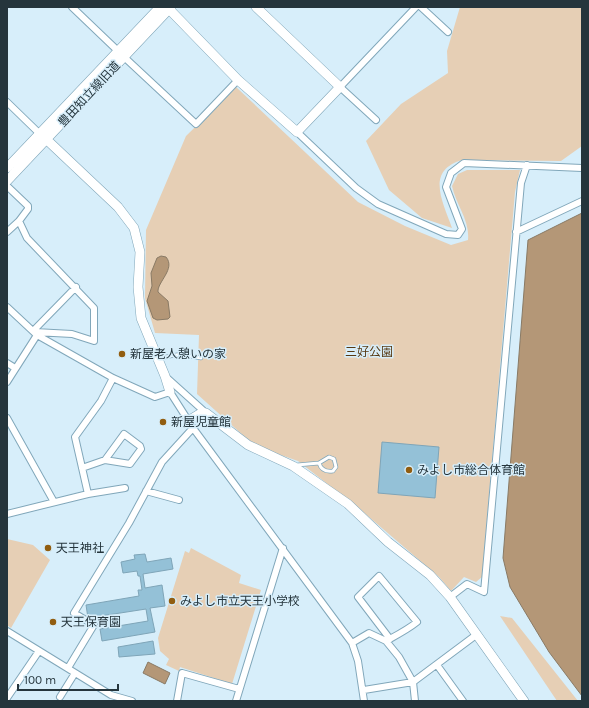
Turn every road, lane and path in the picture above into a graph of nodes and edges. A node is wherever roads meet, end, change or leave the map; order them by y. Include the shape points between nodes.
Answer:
1 (72, 7) edge
2 (256, 7) edge
3 (416, 7) edge
4 (421, 7) edge
5 (167, 8) edge
6 (448, 32) dead end
7 (121, 54) junction
8 (238, 80) junction
9 (340, 86) junction
10 (7, 102) edge
11 (376, 120) dead end
12 (297, 132) junction
13 (43, 136) junction
14 (527, 165) junction
15 (7, 168) edge
16 (582, 168) edge
17 (7, 181) edge
18 (7, 186) edge
19 (582, 201) edge
20 (19, 221) junction
21 (7, 232) edge
22 (516, 232) junction
23 (76, 288) junction
24 (7, 308) edge
25 (35, 333) junction
26 (201, 358) dead end
27 (158, 360) junction
28 (7, 363) edge
29 (16, 368) junction
30 (165, 376) junction
31 (113, 378) junction
32 (7, 382) edge
33 (170, 392) junction
34 (206, 413) junction
35 (7, 418) edge
36 (191, 424) junction
37 (105, 460) junction
38 (319, 463) junction
39 (293, 466) junction
40 (82, 468) junction
41 (126, 488) dead end
42 (146, 491) junction
43 (88, 494) junction
44 (179, 500) dead end
45 (54, 502) junction
46 (7, 514) edge
47 (283, 548) junction
48 (450, 597) junction
49 (7, 631) edge
50 (476, 635) junction
51 (388, 640) junction
52 (352, 643) junction
53 (39, 651) junction
54 (437, 665) junction
55 (68, 668) junction
56 (75, 673) junction
57 (413, 682) junction
58 (240, 689) junction
59 (364, 690) junction
60 (111, 695) junction
61 (60, 697) dead end
62 (7, 698) edge
63 (105, 701) edge
64 (132, 701) edge
65 (176, 701) edge
66 (236, 701) edge
67 (364, 701) edge
68 (415, 701) edge
69 (463, 701) edge
70 (524, 701) edge

1 - 7 street
2 - 9 street
3 - 9 street
4 - 6 street
5 - 7 street, 豊田知立線旧道
5 - 8 street
7 - 8 street via 196,124
7 - 13 street, 豊田知立線旧道
8 - 12 street
9 - 11 street
9 - 12 street
10 - 13 street
12 - 14 street via 378,204 446,234 458,235 462,229 446,187 451,173 464,162
13 - 15 street, 豊田知立線旧道
13 - 17 street, 豊田知立線旧道
13 - 27 street via 118,207 134,228 140,248 138,287 141,318
14 - 16 street
14 - 22 street via 520,183
18 - 20 street via 28,206 28,210
19 - 22 street
20 - 21 street
20 - 23 street via 27,238
22 - 48 street via 484,592 467,584
23 - 25 street
23 - 25 street via 94,308 94,341 72,334
24 - 25 street
25 - 29 street
25 - 31 street
26 - 27 lane via 183,354
27 - 30 street
28 - 29 street
29 - 32 street
30 - 33 street
30 - 34 street
31 - 33 street via 149,395 160,396
31 - 40 street via 101,401 76,434
33 - 36 street
34 - 36 street via 201,413
34 - 39 street via 248,445
35 - 45 street
36 - 42 street via 162,462
36 - 47 street
37 - 37 street via 130,464 141,450 140,446 124,434
37 - 40 street
38 - 38 lane via 329,457 334,459 336,467 329,472
38 - 39 lane
39 - 48 street via 348,504 388,542 430,575
40 - 43 street
41 - 43 street
42 - 44 street
42 - 55 street via 74,613 94,625
43 - 45 street
45 - 46 street
47 - 52 street
47 - 58 street
48 - 50 street
49 - 53 street
50 - 54 street
50 - 70 street
51 - 51 street via 417,622 379,576 358,597
51 - 52 street via 369,633
51 - 57 street
52 - 59 street
53 - 55 street
53 - 62 street
54 - 57 street
54 - 69 street
55 - 56 street
56 - 60 street
56 - 61 street
57 - 59 street
57 - 68 street
58 - 65 street via 182,673
58 - 66 street
59 - 67 street
60 - 63 street
60 - 64 street

